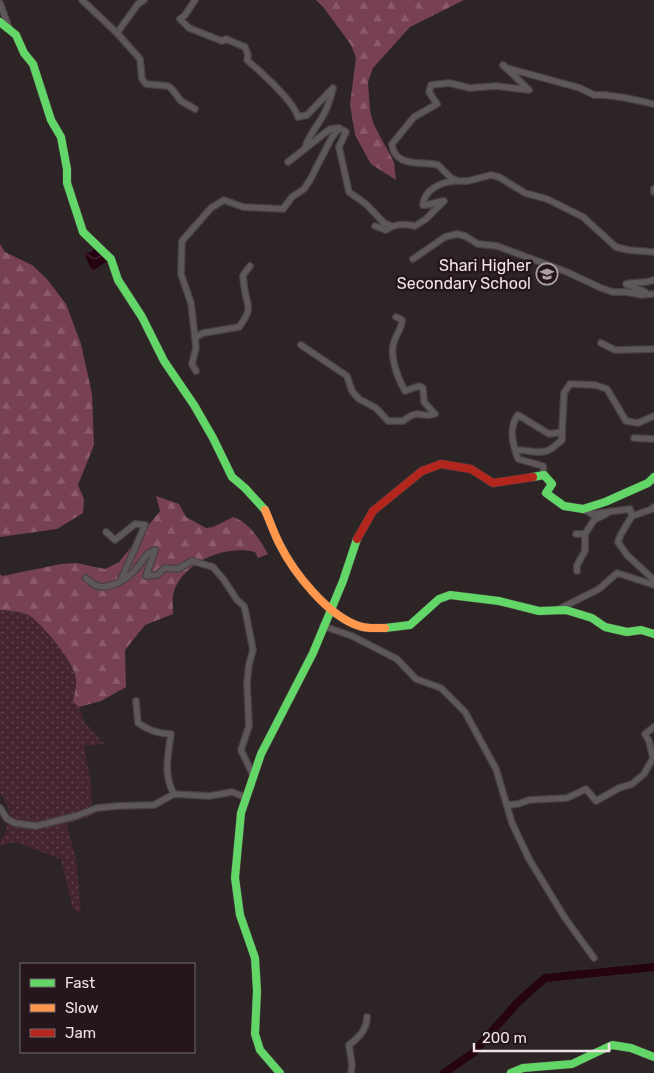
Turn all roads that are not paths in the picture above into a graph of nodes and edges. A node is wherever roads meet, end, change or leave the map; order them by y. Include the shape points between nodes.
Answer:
1 (82, 0) edge
2 (144, 0) edge
3 (195, 0) edge
4 (0, 3) edge
5 (0, 22) edge
6 (10, 28) junction
7 (117, 33) junction
8 (654, 104) edge
9 (195, 109) dead end
10 (339, 128) junction
11 (305, 148) junction
12 (288, 162) dead end
13 (458, 181) junction
14 (375, 226) dead end
15 (392, 226) junction
16 (654, 252) edge
17 (413, 259) dead end
18 (250, 266) dead end
19 (654, 280) edge
20 (653, 294) edge
21 (396, 317) dead end
22 (196, 338) junction
23 (601, 344) dead end
24 (301, 345) dead end
25 (654, 349) edge
26 (196, 371) dead end
27 (654, 416) edge
28 (562, 432) junction
29 (634, 438) dead end
30 (654, 439) edge
31 (515, 450) junction
32 (544, 475) junction
33 (654, 476) edge
34 (654, 507) edge
35 (583, 509) junction
36 (615, 510) junction
37 (632, 516) junction
38 (106, 532) dead end
39 (576, 534) dead end
40 (585, 534) junction
41 (578, 571) dead end
42 (86, 578) dead end
43 (120, 582) junction
44 (654, 584) edge
45 (330, 609) junction
46 (557, 610) junction
47 (323, 626) junction
48 (654, 634) edge
49 (136, 701) dead end
50 (654, 727) edge
51 (253, 775) junction
52 (174, 794) junction
53 (245, 797) junction
54 (507, 805) junction
55 (0, 808) edge
56 (594, 958) dead end
57 (367, 1016) dead end
58 (654, 1057) edge
59 (280, 1073) edge
60 (351, 1073) edge
61 (511, 1073) edge

1 - 7 street
2 - 7 street
3 - 11 street via 180,19 189,28 245,47 247,60 296,108 298,117 306,115 333,88 327,109
4 - 6 street
5 - 6 street
6 - 45 street via 33,64 61,138 67,183 83,232 111,259 118,280 142,317 164,361 194,405 232,477 265,510 288,559
7 - 9 street via 140,59 142,79 146,84 168,86 181,101
8 - 13 street via 594,95 503,65 529,90 496,86 470,88 449,83 431,85 429,92 438,104 414,117 392,144 393,151 407,161 438,165
10 - 11 street via 330,129
10 - 15 street via 346,132 339,147 349,192 384,223
10 - 22 street via 304,189 283,208 243,207 224,200 211,208 182,241 180,274 191,303
11 - 12 street
13 - 15 street via 443,182 423,199 423,205 429,206 444,201 426,219 415,226 402,223
13 - 16 street via 491,175 498,177 525,193 547,199 583,217 616,247
14 - 15 street via 386,230
17 - 20 street via 445,238 458,234 478,244 497,246 538,261 614,292
18 - 22 street via 243,276 248,312 239,327 203,333
19 - 20 street via 626,284
21 - 24 street via 402,320 402,327 392,348 400,382 405,391 419,386 423,388 424,402 434,414 412,414 403,421 388,421 376,408 359,400 347,376
22 - 26 street via 192,364
23 - 25 street via 615,350
27 - 28 street via 638,423 626,421 606,389 570,384 564,393
28 - 31 street via 562,440 547,451
28 - 31 street via 549,434 518,415 512,433
29 - 30 street
31 - 32 street via 518,459 543,466
32 - 35 street via 552,484 546,493 564,506
32 - 45 street via 493,483 471,469 456,466 440,464 422,471 373,511 359,533
33 - 35 street via 648,483
34 - 37 street
35 - 36 street via 592,514
36 - 37 street via 630,509
36 - 40 street via 594,520
37 - 44 street via 618,542
38 - 43 street via 115,540 135,524 145,525
39 - 40 street
40 - 41 street via 585,551 577,565
42 - 43 street via 96,586 106,587
43 - 51 street via 148,553 156,550 146,576 157,575 165,568 178,569 192,561 202,563 213,567 244,606 254,650 247,683 249,726 241,750
44 - 46 street via 617,573 599,589
45 - 46 street via 340,618 360,627 382,628 410,625 439,599 450,595 499,601 539,611
45 - 47 street
46 - 48 street via 592,618 605,627
47 - 51 street
47 - 54 street via 352,636 396,659 416,679 441,688 465,712 496,769
49 - 52 street via 138,723 161,734 170,734 166,765
50 - 54 street via 645,734 653,758 644,774 632,784 596,801 586,788 567,798
51 - 53 street
52 - 53 street via 209,796 232,792
52 - 55 street via 154,805 97,808 36,826 14,822
53 - 59 street via 235,878 240,915 255,958 255,1034 260,1050
54 - 56 street via 529,859
57 - 60 street via 363,1032 348,1045
58 - 61 street via 612,1045 572,1064 523,1068

